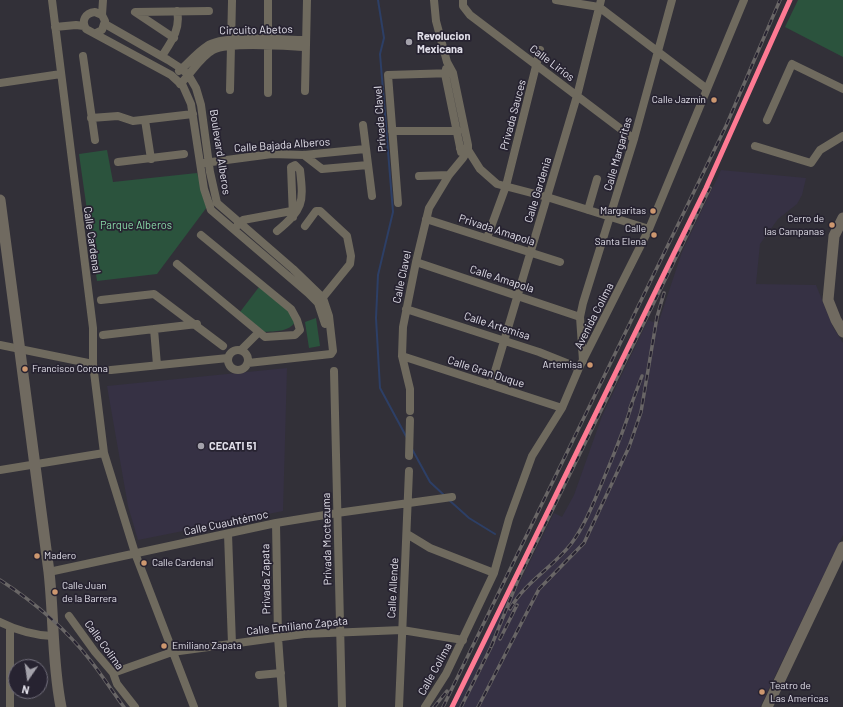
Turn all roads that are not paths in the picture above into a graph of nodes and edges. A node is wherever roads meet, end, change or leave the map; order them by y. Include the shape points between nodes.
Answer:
1 (52, 0) edge
2 (103, 0) edge
3 (268, 0) edge
4 (307, 0) edge
5 (434, 0) edge
6 (463, 0) edge
7 (556, 0) edge
8 (672, 0) edge
9 (744, 0) edge
10 (232, 1) dead end
11 (600, 4) edge
12 (177, 11) junction
13 (209, 11) dead end
14 (102, 15) junction
15 (105, 24) junction
16 (84, 26) junction
17 (55, 27) junction
18 (96, 33) junction
19 (174, 38) junction
20 (231, 43) junction
21 (268, 43) junction
22 (305, 43) junction
23 (540, 50) dead end
24 (658, 53) junction
25 (83, 56) dead end
26 (162, 56) junction
27 (537, 65) junction
28 (182, 69) junction
29 (60, 74) junction
30 (449, 74) junction
31 (189, 76) junction
32 (173, 77) junction
33 (0, 83) edge
34 (180, 84) junction
35 (707, 89) junction
36 (843, 89) edge
37 (230, 90) dead end
38 (305, 91) dead end
39 (268, 93) dead end
40 (577, 96) junction
41 (193, 114) junction
42 (91, 118) junction
43 (144, 120) junction
44 (767, 120) dead end
45 (363, 125) dead end
46 (392, 131) junction
47 (458, 132) junction
48 (843, 136) edge
49 (634, 139) junction
50 (95, 140) dead end
51 (756, 146) dead end
52 (365, 149) junction
53 (464, 149) junction
54 (184, 154) dead end
55 (304, 155) junction
56 (150, 159) junction
57 (118, 162) dead end
58 (205, 163) junction
59 (368, 165) junction
60 (449, 175) junction
61 (419, 176) dead end
62 (597, 179) dead end
63 (506, 186) junction
64 (372, 196) dead end
65 (547, 197) junction
66 (0, 200) edge
67 (398, 203) dead end
68 (588, 210) junction
69 (611, 217) junction
70 (843, 218) edge
71 (426, 219) junction
72 (239, 223) junction
73 (304, 226) dead end
74 (649, 229) junction
75 (232, 230) junction
76 (277, 231) dead end
77 (201, 235) dead end
78 (840, 236) edge
79 (487, 238) junction
80 (530, 252) junction
81 (2, 253) edge
82 (416, 262) junction
83 (560, 262) dead end
84 (177, 264) dead end
85 (517, 296) junction
86 (101, 300) dead end
87 (320, 300) junction
88 (406, 309) junction
89 (580, 317) junction
90 (840, 320) edge
91 (197, 324) junction
92 (154, 329) junction
93 (259, 332) junction
94 (843, 332) edge
95 (104, 335) dead end
96 (504, 340) junction
97 (0, 345) edge
98 (223, 346) dead end
99 (16, 348) junction
100 (241, 350) junction
101 (402, 356) junction
102 (228, 358) junction
103 (248, 363) junction
104 (93, 364) junction
105 (581, 364) junction
106 (157, 365) junction
107 (111, 370) dead end
108 (334, 371) dead end
109 (491, 385) junction
110 (562, 408) junction
111 (410, 411) dead end
112 (410, 420) dead end
113 (104, 453) junction
114 (409, 456) dead end
115 (32, 466) junction
116 (0, 470) edge
117 (409, 471) dead end
118 (452, 497) dead end
119 (408, 504) junction
120 (338, 512) junction
121 (276, 523) junction
122 (228, 534) junction
123 (406, 534) junction
124 (843, 547) edge
125 (135, 553) junction
126 (49, 572) junction
127 (494, 573) junction
128 (51, 613) junction
129 (69, 616) dead end
130 (0, 622) edge
131 (10, 627) junction
132 (402, 630) junction
133 (339, 631) junction
134 (52, 636) junction
135 (278, 637) junction
136 (463, 640) junction
137 (232, 644) junction
138 (172, 652) junction
139 (113, 673) junction
140 (281, 673) junction
141 (259, 675) dead end
142 (10, 707) edge
143 (61, 707) edge
144 (135, 707) edge
145 (194, 707) edge
146 (283, 707) edge
147 (342, 707) edge
148 (399, 707) edge
149 (425, 707) edge
150 (767, 707) edge

1 - 17 street, Calle Cardenal
2 - 14 street
3 - 21 street
4 - 22 street
5 - 30 street via 436,21
6 - 27 street, Calle Lirios via 463,6 470,16
7 - 11 street
8 - 24 street, Calle Margaritas
9 - 35 street, Avenida Colima
10 - 20 street
11 - 24 street
11 - 40 street, Calle Gardenia
12 - 13 street
12 - 19 street via 178,27
12 - 19 street via 135,12
14 - 15 street
14 - 16 street via 95,12 87,14
15 - 18 street via 102,30
15 - 26 street, Boulevard Alberos
16 - 17 street
16 - 18 street via 89,32
17 - 29 street, Calle Cardenal
18 - 32 street, Boulevard Alberos
19 - 26 street
20 - 21 street, Circuito Abetos
20 - 28 street, Circuito Abetos via 217,41 207,46
20 - 31 street, Circuito Abetos via 212,51
20 - 37 street
21 - 22 street, Circuito Abetos
21 - 39 street
22 - 38 street
23 - 27 street, Privada Sauces
24 - 35 street
24 - 49 street, Calle Margaritas
25 - 42 street
26 - 28 street, Boulevard Alberos
27 - 40 street, Calle Lirios
27 - 63 street, Privada Sauces
28 - 31 street, Boulevard Alberos
28 - 32 street, Circuito Abetos
29 - 33 street
29 - 104 street, Calle Cardenal via 93,328
30 - 46 street, Privada Clavel via 388,75
30 - 47 street
30 - 53 street via 466,135
31 - 34 street, Circuito Abetos
31 - 58 street, Boulevard Alberos via 201,105
32 - 34 street, Boulevard Alberos
34 - 41 street, Boulevard Alberos via 191,104
35 - 74 street, Avenida Colima
36 - 44 street via 792,64
40 - 49 street, Calle Lirios
40 - 65 street, Calle Gardenia
41 - 43 street
41 - 58 street, Boulevard Alberos
42 - 43 street via 118,116 128,121
42 - 50 street
43 - 56 street
45 - 52 street
46 - 47 street
46 - 67 street, Privada Clavel
47 - 53 street
48 - 51 street via 820,150 811,163
49 - 69 street, Calle Margaritas
52 - 55 street, Calle Bajada Alberos
52 - 59 street
53 - 60 street, Calle Clavel via 463,158
53 - 63 street via 492,182
54 - 56 street
55 - 58 street, Calle Bajada Alberos via 265,155
55 - 59 street via 322,169
56 - 57 street
58 - 72 street, Boulevard Alberos via 216,202
58 - 75 street, Boulevard Alberos via 204,189 211,210
59 - 64 street
60 - 61 street
60 - 71 street, Calle Clavel via 432,202
62 - 68 street
63 - 65 street
63 - 79 street, Privada Sauces
65 - 68 street
65 - 80 street, Calle Gardenia
66 - 81 main road
68 - 69 street
69 - 74 street
69 - 89 street, Calle Margaritas
70 - 78 main road
71 - 79 street, Privada Amapola
71 - 82 street, Calle Clavel
72 - 75 street
72 - 76 street via 243,220 295,213
72 - 87 street, Boulevard Alberos via 293,269
73 - 87 street via 316,211 320,211 347,236 350,264
74 - 105 street, Avenida Colima
75 - 87 street, Boulevard Alberos
77 - 93 street via 291,309 300,330 295,335 264,336
78 - 90 main road via 832,253 828,300
79 - 80 street, Privada Amapola
80 - 83 street, Privada Amapola
80 - 85 street, Calle Gardenia
81 - 99 main road
82 - 85 street, Calle Amapola
82 - 88 street, Calle Clavel
84 - 93 street
85 - 89 street, Calle Amapola
85 - 96 street, Calle Gardenia
86 - 91 street via 154,294
87 - 103 street, Boulevard Alberos via 328,355
88 - 96 street, Calle Artemisa
88 - 101 street, Calle Clavel
89 - 105 street, Calle Margaritas
90 - 94 main road
91 - 92 street
91 - 98 street
92 - 95 street
92 - 106 street
93 - 100 street
96 - 105 street, Calle Artemisa
96 - 109 street, Calle Gardenia
97 - 99 street
99 - 104 street
99 - 115 main road
100 - 102 street via 234,350
100 - 103 street via 246,353
101 - 109 street, Calle Gran Duque
101 - 111 street, Calle Clavel via 410,389
102 - 103 street via 232,368 238,370 245,368
102 - 106 street
104 - 113 street, Calle Cardenal
105 - 110 street, Avenida Colima
106 - 107 street
108 - 120 street, Privada Moctezuma
109 - 110 street, Calle Gran Duque
110 - 127 street, Avenida Colima via 532,456 509,519
112 - 114 street
113 - 115 street
113 - 125 street, Calle Cardenal
115 - 116 street
115 - 126 main road
115 - 128 main road via 47,605
117 - 119 street, Calle Allende
118 - 119 street, Calle Cuauhtémoc
119 - 120 street, Calle Cuauhtémoc
119 - 123 street, Calle Allende
120 - 121 street, Calle Cuauhtémoc
120 - 133 street, Privada Moctezuma
121 - 122 street, Calle Cuauhtémoc
121 - 135 street, Privada Zapata
122 - 125 street, Calle Cuauhtémoc
122 - 137 street
123 - 127 street via 430,548
123 - 132 street, Calle Allende
124 - 150 main road
125 - 126 street, Calle Cuauhtémoc
125 - 138 street, Calle Cardenal
126 - 128 main road via 53,605
127 - 136 street, Avenida Colima
128 - 134 main road
129 - 139 street, Calle Colima
130 - 131 street
131 - 134 street
131 - 142 street
132 - 133 street, Calle Emiliano Zapata
132 - 136 street, Calle Emiliano Zapata
132 - 148 street, Calle Allende
133 - 135 street, Calle Emiliano Zapata
133 - 147 street, Privada Moctezuma
134 - 143 main road
135 - 137 street, Calle Emiliano Zapata
135 - 140 street, Privada Zapata
136 - 149 street, Calle Colima
137 - 138 street, Calle Emiliano Zapata
138 - 139 street, Calle Emiliano Zapata
138 - 145 street, Calle Cardenal
139 - 144 street, Calle Colima via 117,684
140 - 141 street
140 - 146 street, Privada Zapata

